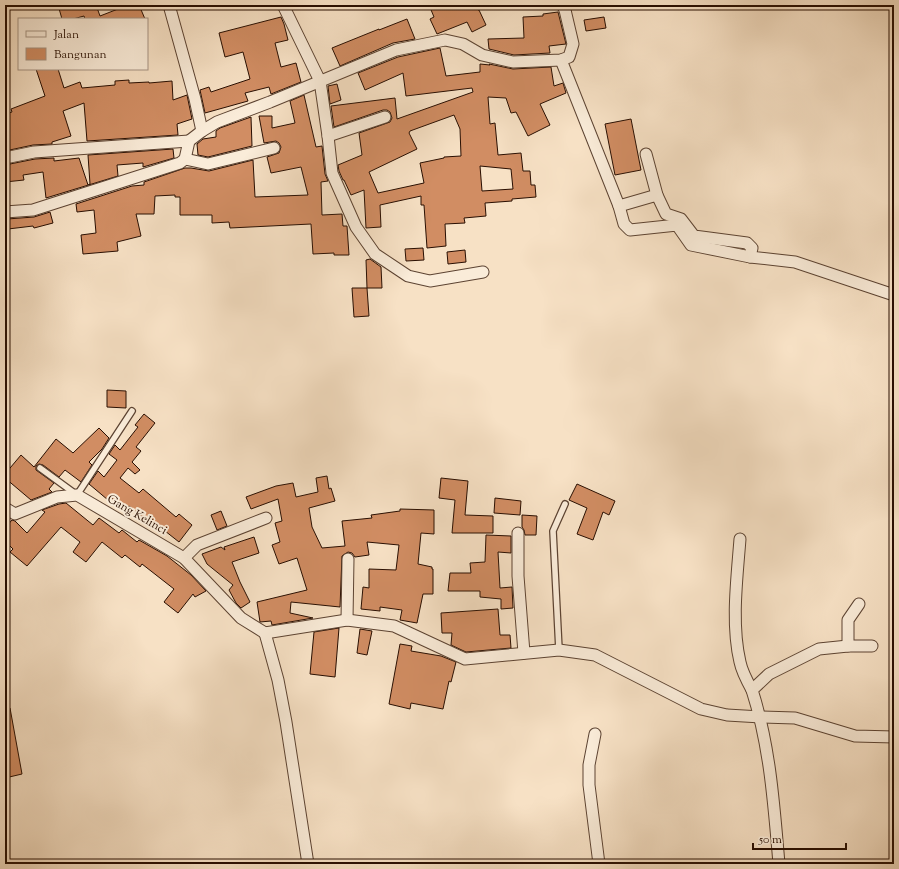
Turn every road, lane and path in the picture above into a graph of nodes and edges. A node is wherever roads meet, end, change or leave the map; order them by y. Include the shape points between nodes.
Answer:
1 (169, 5) edge
2 (283, 5) edge
3 (562, 5) edge
4 (561, 60) junction
5 (320, 81) junction
6 (385, 117) dead end
7 (202, 131) junction
8 (328, 136) junction
9 (189, 141) junction
10 (274, 148) dead end
11 (646, 154) dead end
12 (5, 158) edge
13 (185, 159) junction
14 (657, 194) junction
15 (620, 206) junction
16 (5, 212) edge
17 (750, 257) junction
18 (483, 272) dead end
19 (894, 295) edge
20 (132, 411) dead end
21 (40, 468) dead end
22 (76, 495) junction
23 (565, 504) dead end
24 (5, 508) edge
25 (266, 518) dead end
26 (518, 532) dead end
27 (740, 539) dead end
28 (184, 558) junction
29 (348, 559) dead end
30 (860, 604) dead end
31 (347, 620) junction
32 (265, 633) junction
33 (848, 646) junction
34 (872, 646) dead end
35 (559, 650) junction
36 (524, 653) junction
37 (752, 690) junction
38 (761, 717) junction
39 (595, 734) dead end
40 (894, 737) edge
41 (308, 864) edge
42 (599, 864) edge
43 (779, 864) edge

1 - 7 street
2 - 5 street
3 - 4 street via 573,44 569,57
4 - 5 street via 513,62 482,55 463,44 445,40 396,50
4 - 15 street
5 - 7 street via 217,122
5 - 8 street
6 - 8 street
7 - 9 street
8 - 18 street via 332,173 356,227 375,254 408,276 430,281
9 - 12 street via 34,152
9 - 13 street
10 - 13 street via 208,164
11 - 14 street
13 - 16 street via 180,163 33,210
14 - 15 street
14 - 17 street via 666,214 681,219 694,236 747,243 752,248
15 - 17 street via 624,224 630,230 676,225 691,245
17 - 19 street via 795,262
20 - 22 lane
21 - 22 lane, Gang Kelinci
22 - 24 street via 57,497 15,514
22 - 28 street, Gang Kelinci
23 - 35 lane via 553,531
25 - 28 street via 197,545
26 - 36 street via 518,576
27 - 37 street via 735,619 740,662
28 - 32 street, Gang Kelinci via 240,618
29 - 31 street
30 - 33 street via 848,620
31 - 32 street
31 - 36 street via 394,626 465,659
32 - 41 street via 286,722
33 - 34 street
33 - 37 street via 819,649 769,674
35 - 36 street
35 - 38 street via 595,655 701,709
37 - 38 street
38 - 40 street via 795,718 855,736
38 - 43 street via 772,788
39 - 42 street via 589,772

